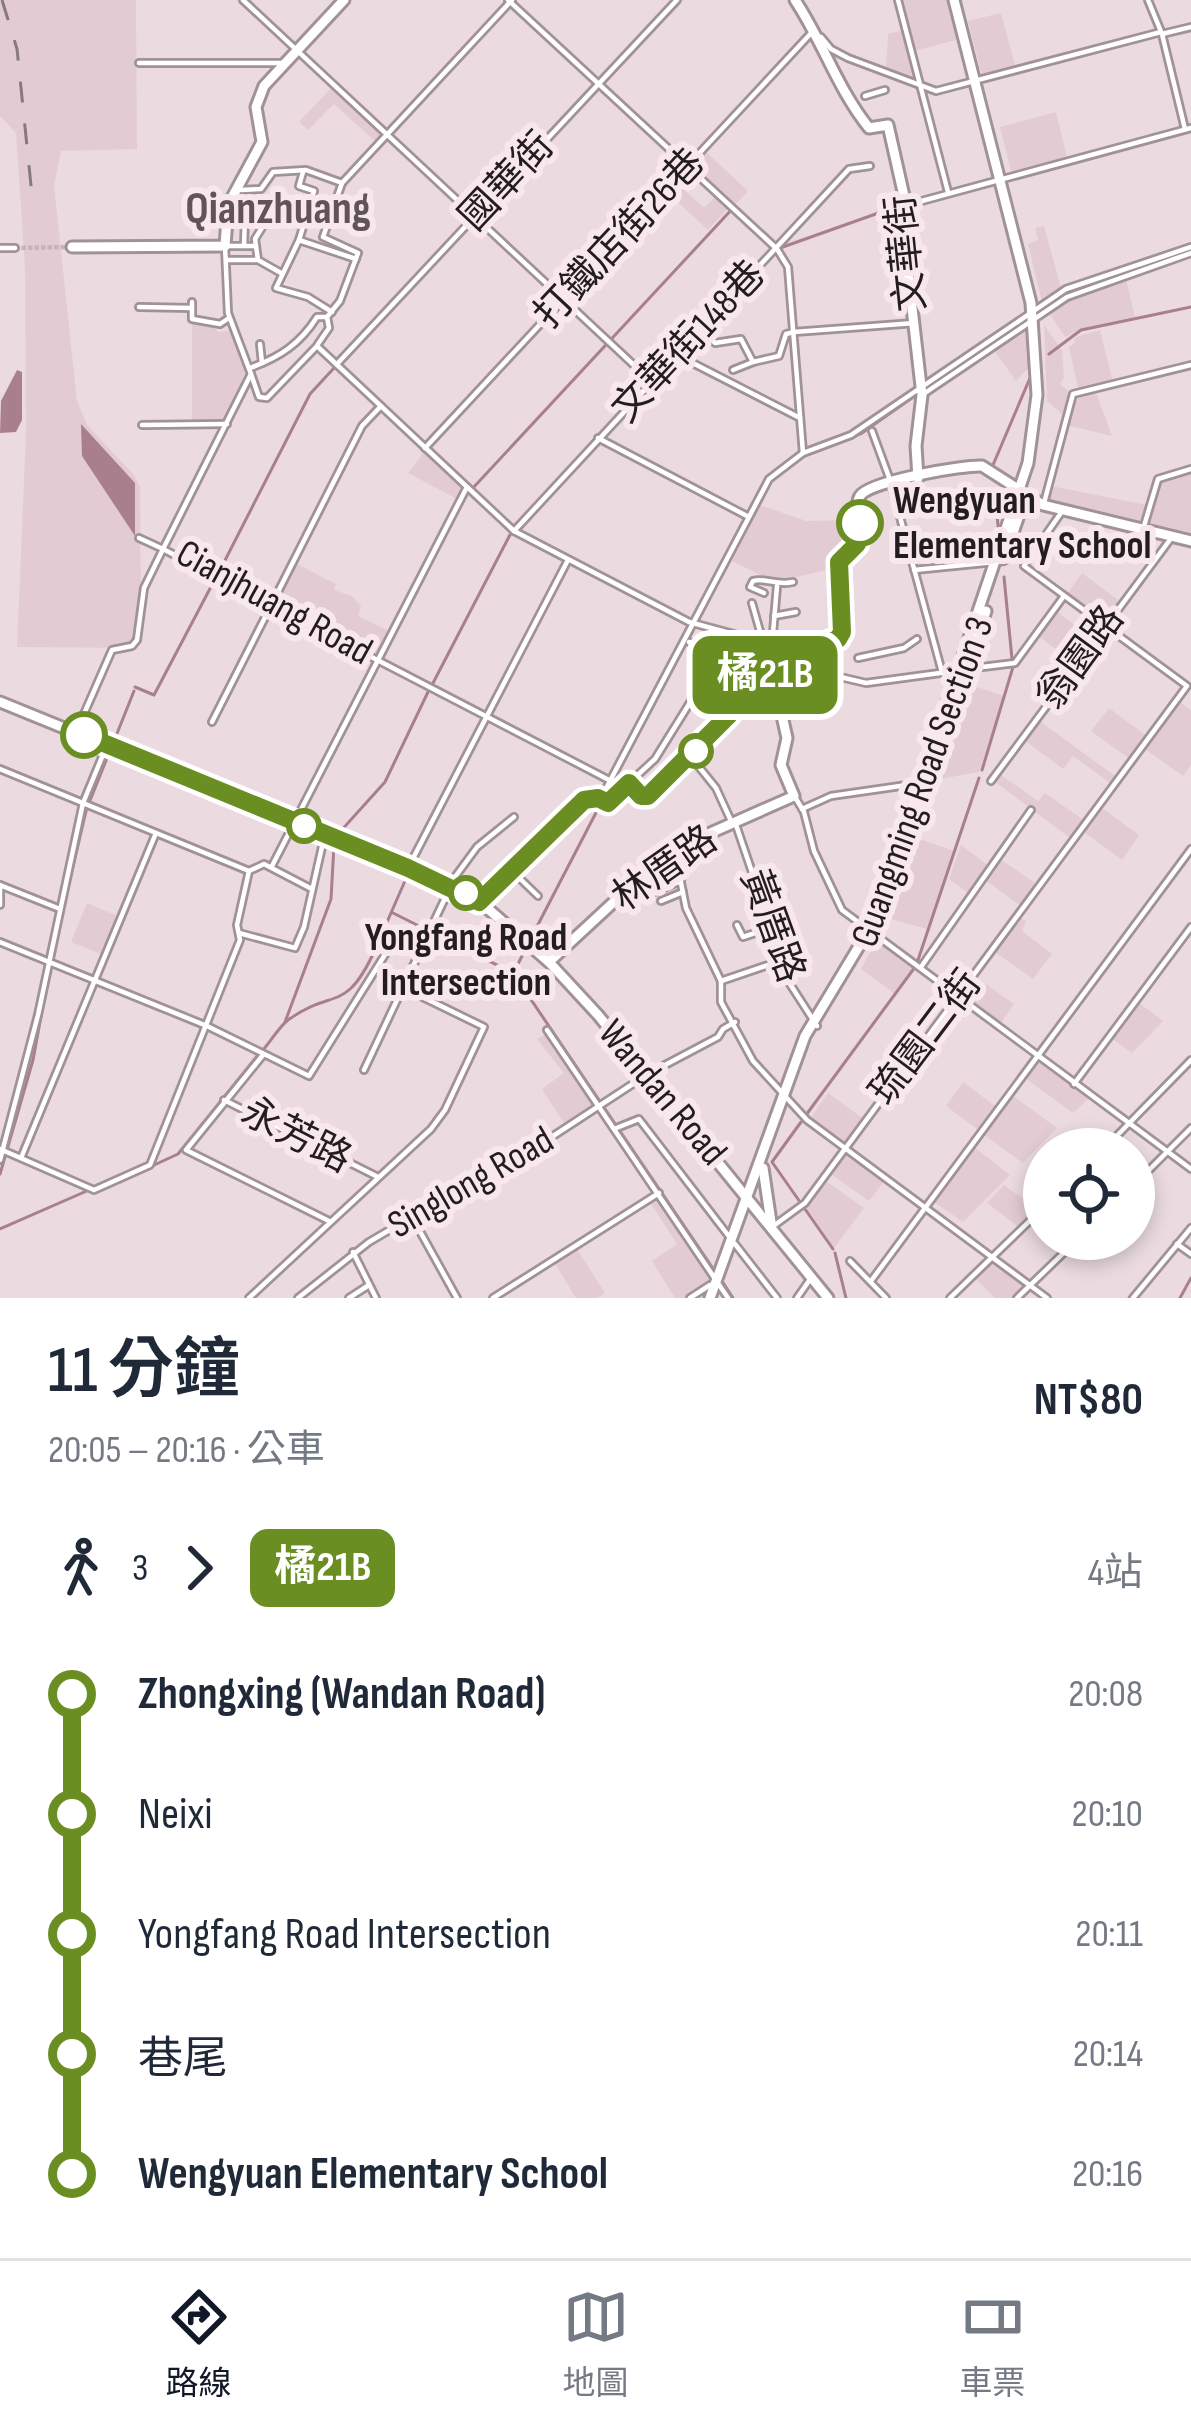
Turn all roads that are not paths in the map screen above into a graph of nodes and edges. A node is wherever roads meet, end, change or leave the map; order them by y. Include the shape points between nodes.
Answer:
1 (244, 0) edge
2 (344, 0) edge
3 (677, 0) edge
4 (797, 0) edge
5 (898, 0) edge
6 (956, 0) edge
7 (1148, 0) edge
8 (510, 1) edge
9 (1191, 27) edge
10 (814, 29) junction
11 (1161, 33) junction
12 (297, 50) junction
13 (139, 63) dead end
14 (285, 63) junction
15 (978, 82) junction
16 (599, 83) junction
17 (920, 86) junction
18 (885, 90) dead end
19 (865, 96) dead end
20 (1188, 129) edge
21 (387, 133) junction
22 (688, 165) junction
23 (870, 166) dead end
24 (303, 172) junction
25 (1003, 178) junction
26 (342, 183) junction
27 (234, 190) junction
28 (949, 192) junction
29 (906, 204) junction
30 (245, 216) dead end
31 (476, 217) junction
32 (263, 226) dead end
33 (298, 240) junction
34 (225, 246) junction
35 (244, 246) junction
36 (256, 246) junction
37 (72, 247) tunnel mouth
38 (0, 248) edge
39 (15, 248) tunnel mouth
40 (778, 248) junction
41 (1191, 250) edge
42 (356, 259) junction
43 (226, 260) junction
44 (259, 260) junction
45 (281, 273) junction
46 (564, 299) junction
47 (139, 307) dead end
48 (1035, 313) junction
49 (330, 315) junction
50 (230, 318) junction
51 (915, 323) junction
52 (701, 329) junction
53 (794, 332) junction
54 (260, 344) dead end
55 (317, 346) junction
56 (677, 355) junction
57 (753, 362) junction
58 (262, 363) junction
59 (337, 364) junction
60 (1191, 365) edge
61 (733, 370) dead end
62 (251, 371) junction
63 (652, 382) junction
64 (921, 391) junction
65 (381, 406) junction
66 (800, 419) junction
67 (142, 424) dead end
68 (226, 424) junction
69 (872, 431) dead end
70 (598, 438) junction
71 (425, 448) junction
72 (803, 453) junction
73 (1191, 469) edge
74 (918, 478) junction
75 (890, 480) junction
76 (467, 487) junction
77 (1024, 493) junction
78 (1043, 505) junction
79 (1064, 510) junction
80 (747, 516) junction
81 (513, 530) junction
82 (1143, 530) junction
83 (1172, 537) junction
84 (139, 538) dead end
85 (1191, 541) edge
86 (163, 549) junction
87 (568, 560) junction
88 (1001, 560) junction
89 (914, 570) junction
90 (793, 582) dead end
91 (777, 586) junction
92 (764, 592) dead end
93 (1064, 596) junction
94 (752, 603) dead end
95 (270, 606) junction
96 (796, 612) dead end
97 (774, 616) junction
98 (692, 622) junction
99 (1105, 626) junction
100 (917, 639) dead end
101 (689, 641) dead end
102 (763, 642) junction
103 (826, 644) junction
104 (767, 656) junction
105 (858, 658) dead end
106 (377, 661) junction
107 (772, 670) junction
108 (963, 670) junction
109 (942, 672) junction
110 (1190, 685) edge
111 (732, 689) junction
112 (0, 702) edge
113 (734, 708) junction
114 (780, 714) junction
115 (485, 716) junction
116 (212, 722) dead end
117 (76, 732) junction
118 (107, 745) junction
119 (692, 757) junction
120 (0, 769) edge
121 (609, 781) junction
122 (991, 781) dead end
123 (629, 783) junction
124 (924, 783) junction
125 (794, 796) junction
126 (600, 800) junction
127 (83, 803) junction
128 (802, 809) junction
129 (1031, 810) dead end
130 (514, 818) dead end
131 (294, 822) junction
132 (734, 822) junction
133 (156, 833) junction
134 (325, 835) junction
135 (1191, 849) edge
136 (671, 858) junction
137 (272, 867) junction
138 (408, 868) junction
139 (511, 870) junction
140 (249, 871) junction
141 (681, 881) junction
142 (0, 885) edge
143 (451, 886) junction
144 (310, 888) junction
145 (656, 892) dead end
146 (683, 892) junction
147 (538, 896) dead end
148 (662, 901) dead end
149 (479, 902) junction
150 (0, 905) edge
151 (60, 909) junction
152 (737, 925) dead end
153 (1191, 927) edge
154 (770, 928) junction
155 (239, 933) junction
156 (872, 933) junction
157 (0, 941) edge
158 (386, 953) dead end
159 (780, 956) junction
160 (47, 960) junction
161 (550, 962) junction
162 (920, 968) junction
163 (95, 980) junction
164 (721, 981) junction
165 (404, 988) junction
166 (957, 996) junction
167 (735, 1022) junction
168 (815, 1025) junction
169 (207, 1026) junction
170 (547, 1030) dead end
171 (264, 1054) junction
172 (1038, 1056) junction
173 (1191, 1060) edge
174 (364, 1070) dead end
175 (648, 1074) junction
176 (1075, 1084) junction
177 (785, 1098) junction
178 (224, 1100) junction
179 (601, 1105) junction
180 (1129, 1125) junction
181 (616, 1128) junction
182 (1126, 1128) edge
183 (1191, 1128) edge
184 (844, 1148) junction
185 (2, 1150) edge
186 (1168, 1152) junction
187 (21, 1158) junction
188 (0, 1160) edge
189 (1155, 1165) edge
190 (760, 1168) junction
191 (1191, 1169) edge
192 (730, 1174) junction
193 (378, 1177) junction
194 (659, 1193) junction
195 (748, 1196) junction
196 (926, 1208) junction
197 (412, 1217) junction
198 (329, 1221) junction
199 (742, 1222) junction
200 (772, 1227) junction
201 (1023, 1228) edge
202 (1191, 1228) edge
203 (733, 1241) junction
204 (1177, 1244) junction
205 (353, 1252) junction
206 (1191, 1254) edge
207 (992, 1258) junction
208 (1057, 1260) edge
209 (850, 1261) dead end
210 (812, 1278) junction
211 (871, 1281) junction
212 (718, 1282) junction
213 (369, 1285) junction
214 (1030, 1286) junction
215 (302, 1297) edge
216 (249, 1298) edge
217 (350, 1298) edge
218 (376, 1298) edge
219 (458, 1298) edge
220 (493, 1298) edge
221 (690, 1298) edge
222 (712, 1298) edge
223 (728, 1298) edge
224 (777, 1298) edge
225 (797, 1298) edge
226 (828, 1298) edge
227 (886, 1298) edge
228 (950, 1298) edge
229 (1017, 1298) edge
230 (1047, 1298) edge
231 (1133, 1298) edge

1 - 12 street
2 - 12 street
3 - 16 street, 國華街
4 - 10 street
5 - 17 street
6 - 15 street, Guangming Road Section 3
7 - 11 street
8 - 16 street
8 - 21 street
9 - 11 street
10 - 17 street via 831,50
10 - 22 street, 打鐵店街26巷
10 - 29 street, 文華街 via 869,128 888,125
11 - 15 street
11 - 20 street
12 - 14 street
12 - 21 street
13 - 14 street
14 - 27 street via 260,93 262,142
15 - 17 street via 936,92
15 - 25 street, Guangming Road Section 3
16 - 22 street
16 - 31 street, 國華街
17 - 28 street
18 - 19 street
20 - 25 street
21 - 26 street
21 - 31 street
22 - 40 street
22 - 46 street, 打鐵店街26巷
23 - 40 street, 文華街148巷 via 850,169
24 - 26 street
24 - 27 street via 273,172 258,191
24 - 33 street via 299,187 314,190
25 - 28 street
25 - 48 street, Guangming Road Section 3
26 - 42 street via 323,237 355,249
27 - 34 street
28 - 29 street
29 - 51 street, 文華街
30 - 35 street
31 - 46 street
31 - 59 street, 國華街
32 - 36 street
33 - 42 street
33 - 45 street
34 - 35 street
34 - 37 street
34 - 43 street
35 - 36 street
36 - 44 street
38 - 39 street
40 - 52 street, 文華街148巷
40 - 53 street via 788,267
41 - 48 street
42 - 49 street
43 - 44 street
43 - 50 street
44 - 45 street
45 - 49 street via 276,288 308,297
46 - 63 street
46 - 71 street, 打鐵店街26巷
47 - 50 street via 192,305 192,319
48 - 64 street
48 - 77 street, Guangming Road Section 3 via 1037,395
49 - 55 street
49 - 58 street
50 - 62 street
51 - 53 street
51 - 64 street, 文華街
52 - 56 street, 文華街148巷
52 - 57 street via 716,343 741,339
53 - 57 street via 779,356
53 - 66 street
54 - 58 street
55 - 59 street
55 - 62 street via 267,398
56 - 63 street, 文華街148巷
56 - 66 street
57 - 61 street
58 - 62 street
59 - 65 street
60 - 78 street via 1073,394
62 - 68 street, Cianjhuang Road
63 - 70 street, 文華街148巷
64 - 72 street via 851,435
64 - 74 street
65 - 71 street
65 - 95 street via 362,426
66 - 72 street
67 - 68 street
68 - 86 street, Cianjhuang Road
69 - 75 street
70 - 80 street
70 - 81 street, 文華街148巷
71 - 76 street
72 - 80 street via 769,479
73 - 82 street via 1158,479
74 - 75 street
74 - 77 street via 975,465
75 - 89 street
75 - 103 street via 858,500 857,544 839,562 842,632
76 - 81 street
76 - 106 street
77 - 78 street
77 - 88 street, Guangming Road Section 3
78 - 79 street
79 - 82 street
79 - 93 street via 1024,566
80 - 98 street
81 - 87 street
82 - 83 street
83 - 85 street
83 - 99 street, 翁園路
84 - 86 street
86 - 95 street, Cianjhuang Road
86 - 117 street via 144,588 137,640 112,650
87 - 98 street
87 - 115 street
88 - 89 street
88 - 108 street, Guangming Road Section 3
89 - 109 street
90 - 91 street
91 - 92 street via 753,581 750,587
91 - 97 street
93 - 99 street
93 - 108 street, 翁園路 via 1015,662
94 - 102 street
95 - 106 street, Cianjhuang Road
95 - 116 street
96 - 97 street
97 - 104 street
98 - 102 street
98 - 121 street
99 - 110 street
99 - 122 street, 翁園路
100 - 105 street
101 - 104 street via 746,659
102 - 104 street
103 - 107 street
103 - 109 street, 翁園路 via 839,679
104 - 107 street
106 - 115 street, Cianjhuang Road
106 - 131 street
107 - 111 street
107 - 114 street
108 - 109 street, 翁園路
108 - 124 street, Guangming Road Section 3
110 - 166 street, 琉園二街
111 - 113 street
111 - 123 street via 709,672 656,759
112 - 117 street, Wandan Road
113 - 114 street
113 - 119 street
114 - 125 street via 787,738 782,765
115 - 121 street, Cianjhuang Road
115 - 138 street
117 - 118 street, Wandan Road
118 - 127 street
118 - 131 street, Wandan Road
119 - 123 street via 648,796
119 - 132 street, 黃厝路
120 - 127 street
121 - 126 street
123 - 126 street via 610,802
124 - 128 street via 831,796
124 - 156 street, Guangming Road Section 3
125 - 128 street
125 - 132 street, 林厝路
126 - 139 street via 584,800
127 - 133 street
127 - 151 street
128 - 156 street via 842,910
129 - 162 street
130 - 143 street via 477,847
131 - 134 street, Wandan Road
131 - 137 street
132 - 136 street, 林厝路
132 - 154 street, 黃厝路
133 - 140 street
133 - 163 street
134 - 138 street, Wandan Road
134 - 144 street
135 - 172 street
136 - 141 street, 黃厝路
136 - 161 street, 林厝路 via 637,879
137 - 140 street
137 - 144 street
138 - 143 street, Wandan Road
139 - 147 street
139 - 149 street
140 - 155 street
141 - 145 street
141 - 146 street, 黃厝路
142 - 150 street
142 - 151 street
143 - 149 street, Wandan Road
143 - 165 street
144 - 155 street via 292,950
146 - 148 street
146 - 164 street, 黃厝路
149 - 161 street, Wandan Road
151 - 160 street
152 - 154 street via 743,937
153 - 176 street
154 - 159 street, 黃厝路
155 - 169 street
156 - 162 street
156 - 168 street, Guangming Road Section 3
157 - 160 street, 永芳路
158 - 171 street, 永芳路 via 310,1076
159 - 164 street
159 - 168 street, 黃厝路
160 - 163 street, 永芳路
160 - 185 street
161 - 175 street, Wandan Road
162 - 166 street
163 - 169 street, 永芳路
163 - 187 street
164 - 167 street, 黃厝路 via 721,1002
165 - 174 street
165 - 193 street, 永芳路 via 484,1029 445,1110
166 - 172 street
166 - 184 street, 琉園二街
167 - 175 street, Singlong Road
167 - 177 street, 黃厝路
168 - 177 street, Guangming Road Section 3
169 - 171 street, 永芳路
169 - 187 street via 150,1165 94,1190
170 - 179 street
171 - 178 street, 永芳路
172 - 176 street
172 - 196 street
173 - 180 street
175 - 179 street, Singlong Road
175 - 192 street, Wandan Road
176 - 180 street
177 - 184 street, 黃厝路
177 - 190 street, Guangming Road Section 3
178 - 193 street, 永芳路
178 - 198 street, 永芳路 via 187,1151
179 - 181 street
179 - 197 street, Singlong Road
180 - 182 street
180 - 186 street
181 - 194 street
181 - 203 street via 638,1119
183 - 186 street
184 - 196 street, 黃厝路
184 - 200 street, 琉園二街 via 803,1205
185 - 187 street
185 - 188 street
186 - 189 street
186 - 191 street
190 - 192 street via 742,1179
190 - 195 street, Guangming Road Section 3
190 - 200 street
192 - 195 street, Wandan Road
193 - 198 street
194 - 212 street
194 - 220 street
195 - 199 street
195 - 200 street, Wandan Road
195 - 203 street
196 - 207 street, 黃厝路
196 - 211 street
197 - 205 street, Singlong Road
197 - 219 street
198 - 216 street
199 - 200 street via 758,1215
199 - 203 street
200 - 210 street, Wandan Road
201 - 207 street
202 - 204 street
203 - 212 street
203 - 224 street
204 - 206 street
204 - 231 street
205 - 213 street
205 - 215 street, Singlong Road
207 - 214 street, 黃厝路
207 - 228 street
208 - 214 street
209 - 211 street
210 - 225 street
210 - 226 street, Wandan Road
211 - 227 street
212 - 221 street
212 - 222 street
212 - 223 street
213 - 217 street
213 - 218 street
214 - 229 street
214 - 230 street, 黃厝路

